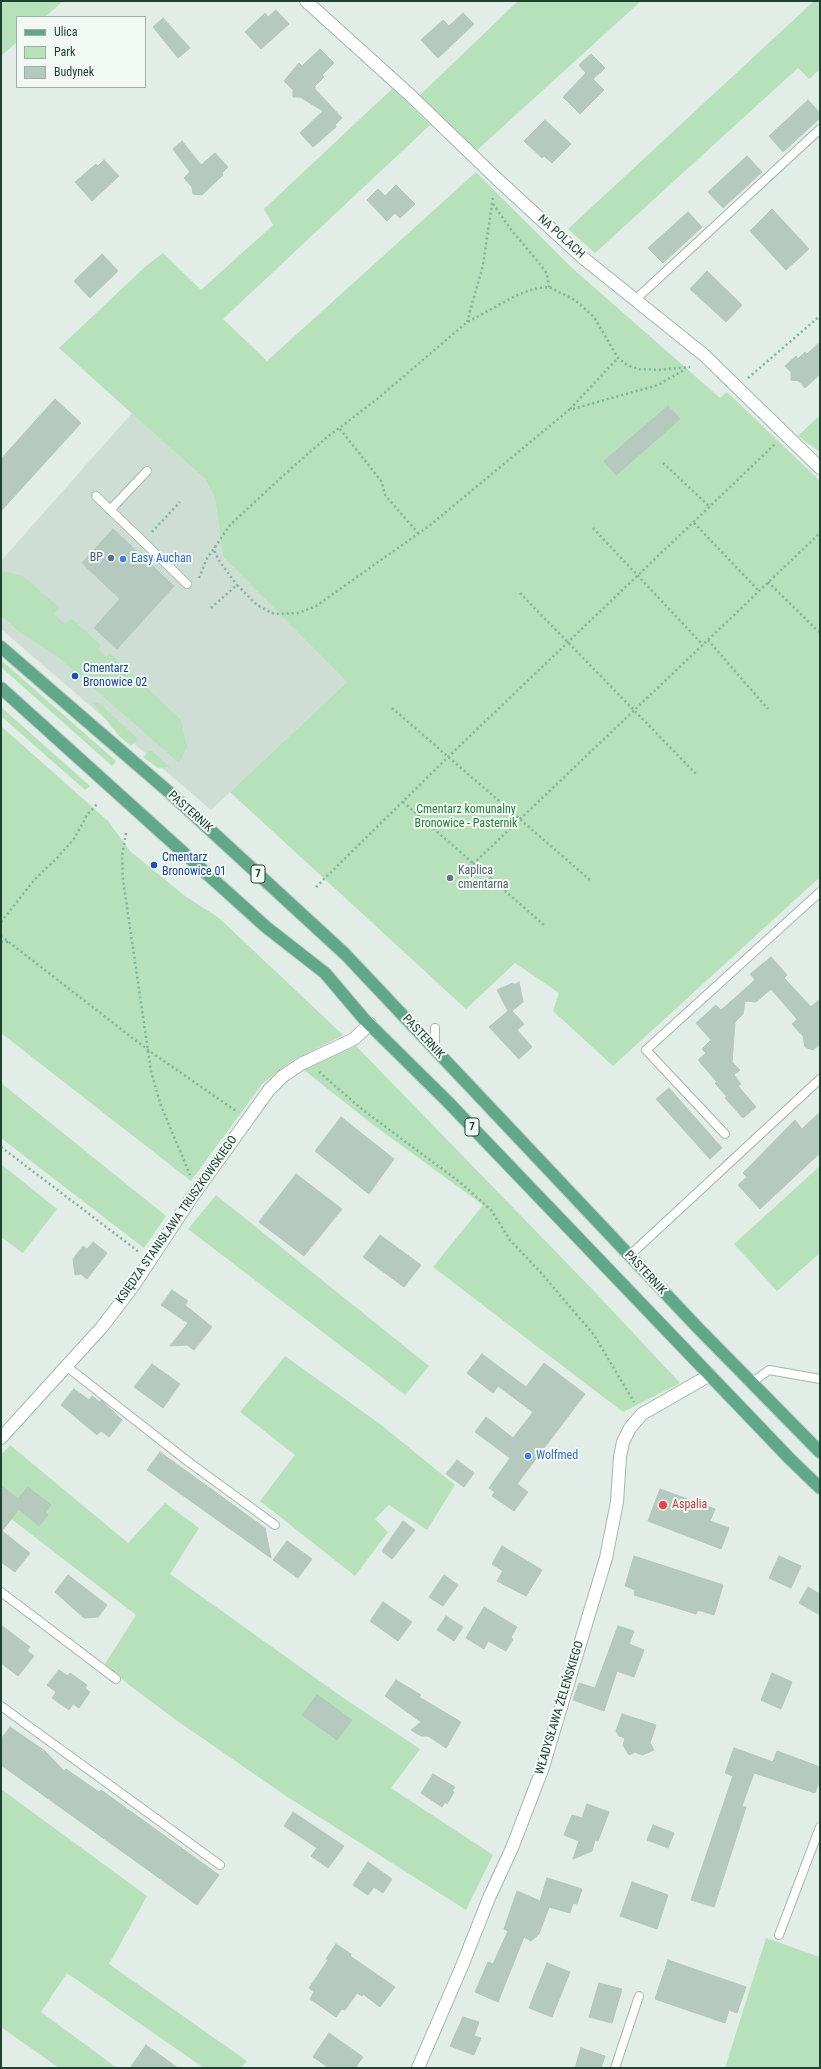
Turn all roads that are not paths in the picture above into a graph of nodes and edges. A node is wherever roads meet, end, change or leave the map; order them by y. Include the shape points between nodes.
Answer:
1 (306, 1) edge
2 (820, 129) edge
3 (636, 299) junction
4 (820, 468) edge
5 (147, 471) dead end
6 (96, 496) dead end
7 (110, 510) junction
8 (187, 584) dead end
9 (1, 647) edge
10 (1, 688) edge
11 (820, 892) edge
12 (370, 1024) junction
13 (435, 1028) dead end
14 (435, 1049) junction
15 (820, 1079) edge
16 (725, 1134) dead end
17 (629, 1256) junction
18 (66, 1366) junction
19 (710, 1375) junction
20 (820, 1379) edge
21 (751, 1383) junction
22 (1, 1438) edge
23 (820, 1452) edge
24 (820, 1488) edge
25 (275, 1525) dead end
26 (1, 1592) edge
27 (116, 1679) dead end
28 (1, 1706) edge
29 (820, 1827) edge
30 (220, 1865) dead end
31 (779, 1936) dead end
32 (639, 1996) dead end
33 (418, 2068) edge
34 (615, 2068) edge

1 - 3 street, NA POLACH via 410,95 496,179 582,256
2 - 3 lane
3 - 4 street, NA POLACH via 704,355
5 - 7 lane
6 - 7 lane
7 - 8 lane
9 - 14 main road, PASTERNIK / 7 via 170,793 339,949
10 - 12 main road, PASTERNIK / 7 via 266,927 325,973
11 - 16 lane via 646,1050
12 - 18 street, KSIĘDZA STANISŁAWA TRUSZKOWSKIEGO via 354,1038 306,1061 283,1076 269,1090 198,1189 134,1285 102,1327
12 - 19 main road, PASTERNIK / 7
13 - 14 lane
14 - 17 main road, PASTERNIK / 7
15 - 17 lane
17 - 21 main road, PASTERNIK / 7
18 - 22 street, KSIĘDZA STANISŁAWA TRUSZKOWSKIEGO
18 - 25 lane via 190,1463
19 - 24 main road, PASTERNIK / 7
19 - 33 street, WŁADYSŁAWA ŻELEŃSKIEGO via 642,1414 630,1428 623,1442 617,1502 606,1558 542,1770 512,1848
20 - 21 lane via 769,1370
21 - 23 main road, PASTERNIK / 7
26 - 27 lane
28 - 30 lane
29 - 31 lane
32 - 34 lane

